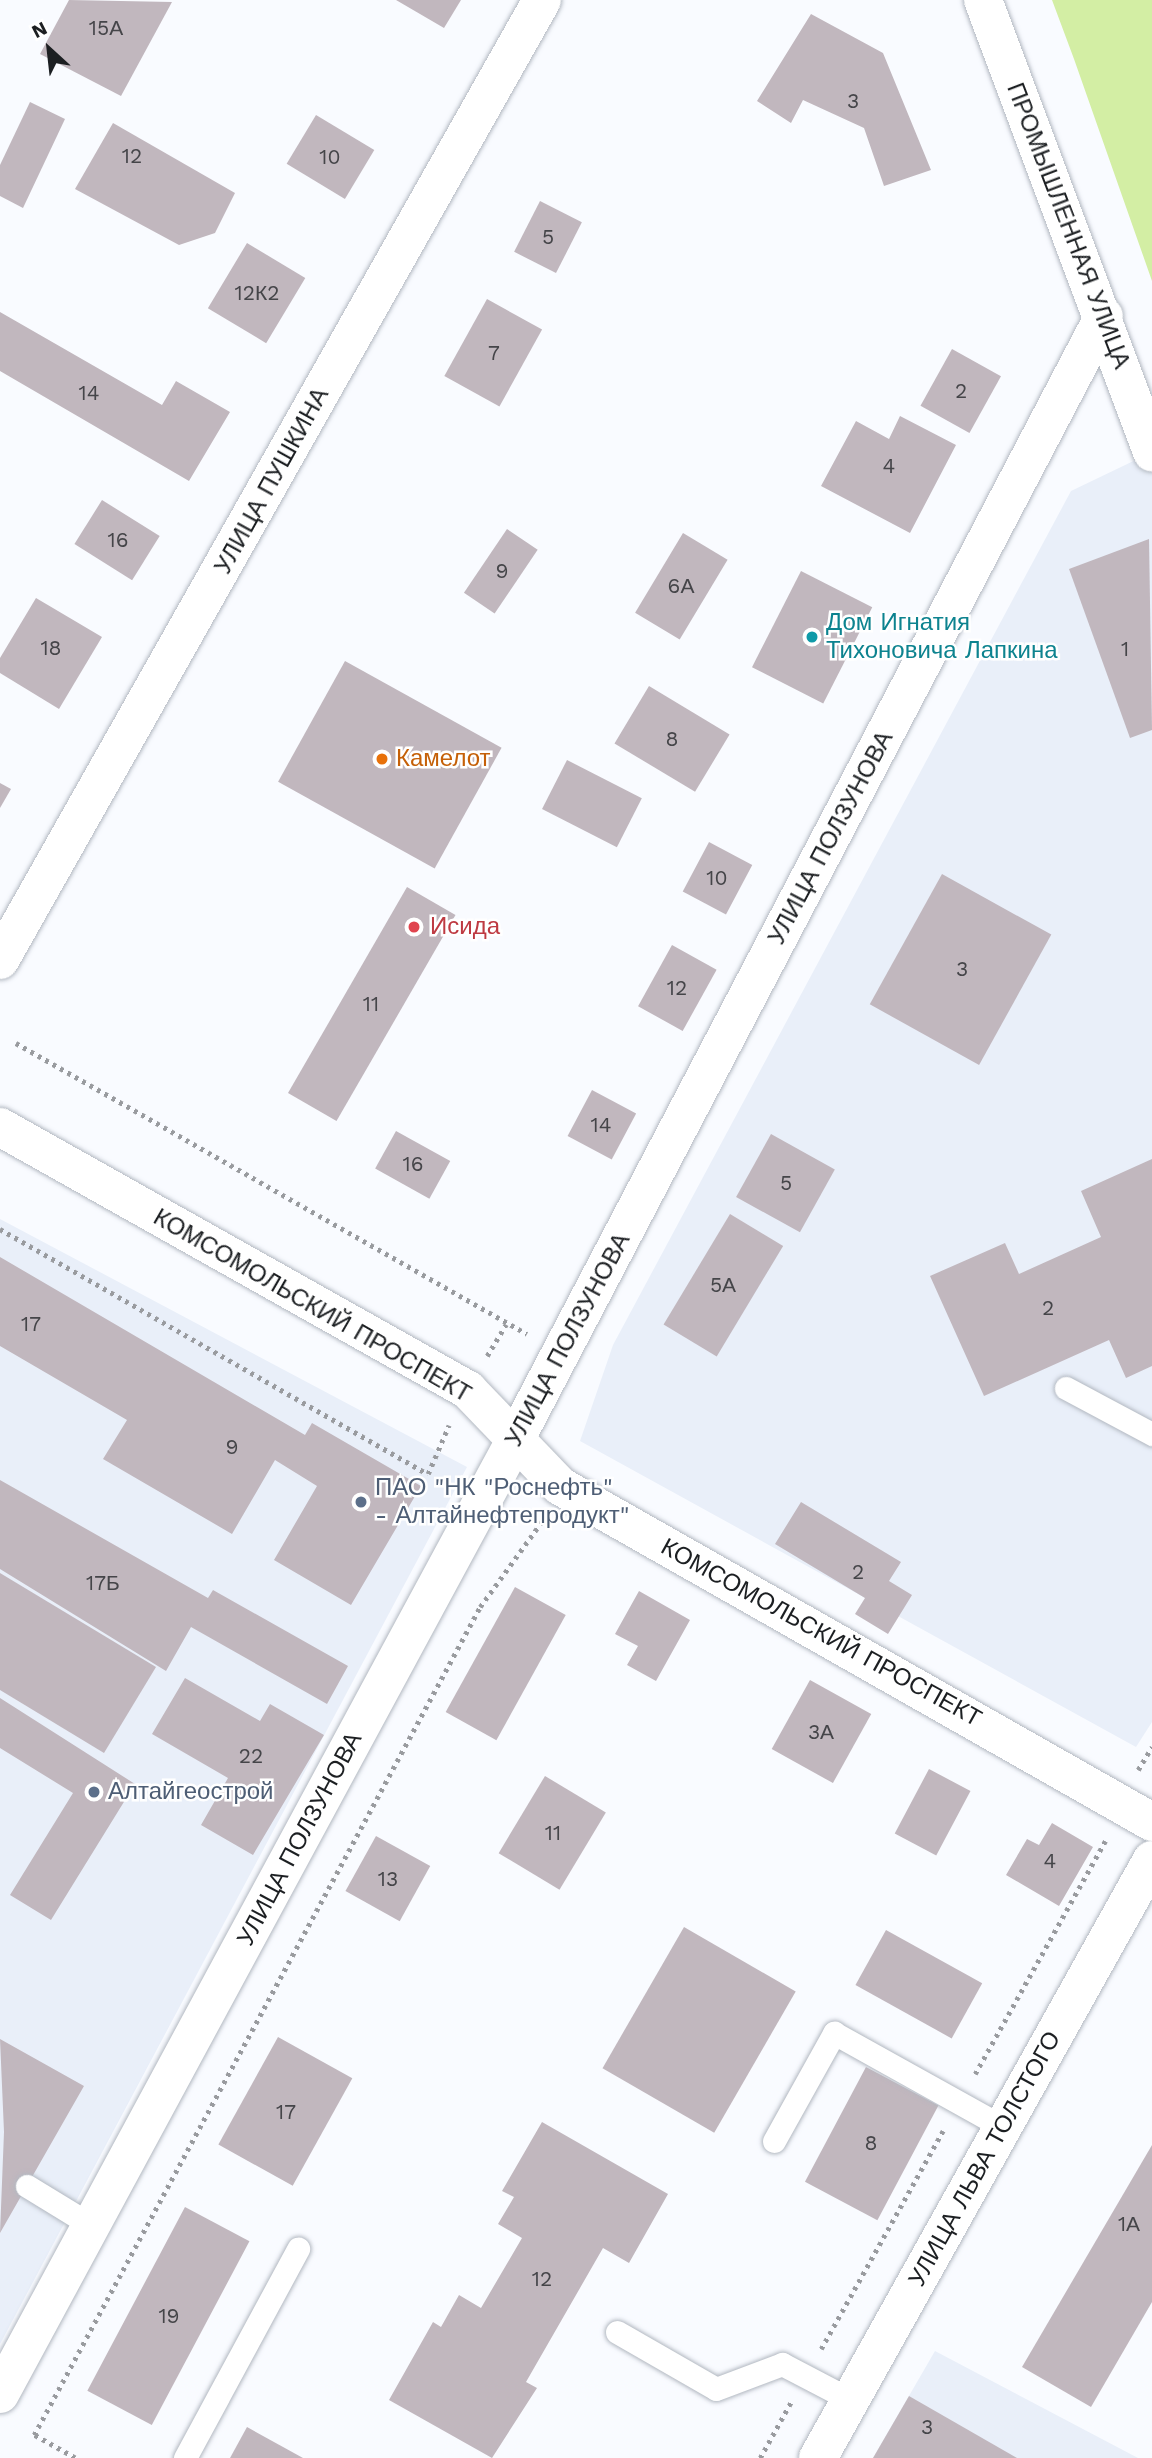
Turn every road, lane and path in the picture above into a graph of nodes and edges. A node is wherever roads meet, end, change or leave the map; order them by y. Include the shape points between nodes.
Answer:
1 (542, 0) edge
2 (983, 0) edge
3 (1104, 316) junction
4 (1152, 453) edge
5 (0, 960) edge
6 (16, 1043) dead end
7 (0, 1127) edge
8 (0, 1229) edge
9 (562, 1352) junction
10 (1066, 1388) dead end
11 (1152, 1434) edge
12 (514, 1442) junction
13 (428, 1474) dead end
14 (544, 1519) dead end
15 (1152, 1747) edge
16 (1136, 1775) dead end
17 (1152, 1822) edge
18 (1103, 1830) dead end
19 (1152, 1860) edge
20 (959, 2103) junction
21 (1003, 2127) junction
22 (774, 2141) dead end
23 (27, 2186) dead end
24 (91, 2225) junction
25 (298, 2249) dead end
26 (617, 2332) dead end
27 (806, 2376) junction
28 (0, 2394) edge
29 (850, 2400) junction
30 (75, 2458) edge
31 (185, 2458) edge
32 (760, 2458) edge
33 (818, 2458) edge

1 - 5 street, УЛИЦА ПУШКИНА
2 - 3 street, ПРОМЫШЛЕННАЯ УЛИЦА
3 - 4 street, ПРОМЫШЛЕННАЯ УЛИЦА
3 - 9 street, УЛИЦА ПОЛЗУНОВА
6 - 9 path
7 - 12 street, КОМСОМОЛЬСКИЙ ПРОСПЕКТ via 468,1391
8 - 13 path
9 - 12 street, УЛИЦА ПОЛЗУНОВА
10 - 11 lane
12 - 17 street, КОМСОМОЛЬСКИЙ ПРОСПЕКТ via 560,1486
12 - 24 street, УЛИЦА ПОЛЗУНОВА
14 - 30 path via 480,1607 34,2435
15 - 16 path
18 - 20 path via 1106,1846
19 - 21 street, УЛИЦА ЛЬВА ТОЛСТОГО
20 - 21 lane
20 - 22 lane via 834,2033
20 - 27 path
21 - 29 street, УЛИЦА ЛЬВА ТОЛСТОГО
23 - 24 lane
24 - 28 street, УЛИЦА ПОЛЗУНОВА
25 - 31 lane
26 - 27 lane via 716,2389 782,2364
27 - 29 lane
27 - 32 path
29 - 33 street, УЛИЦА ЛЬВА ТОЛСТОГО

